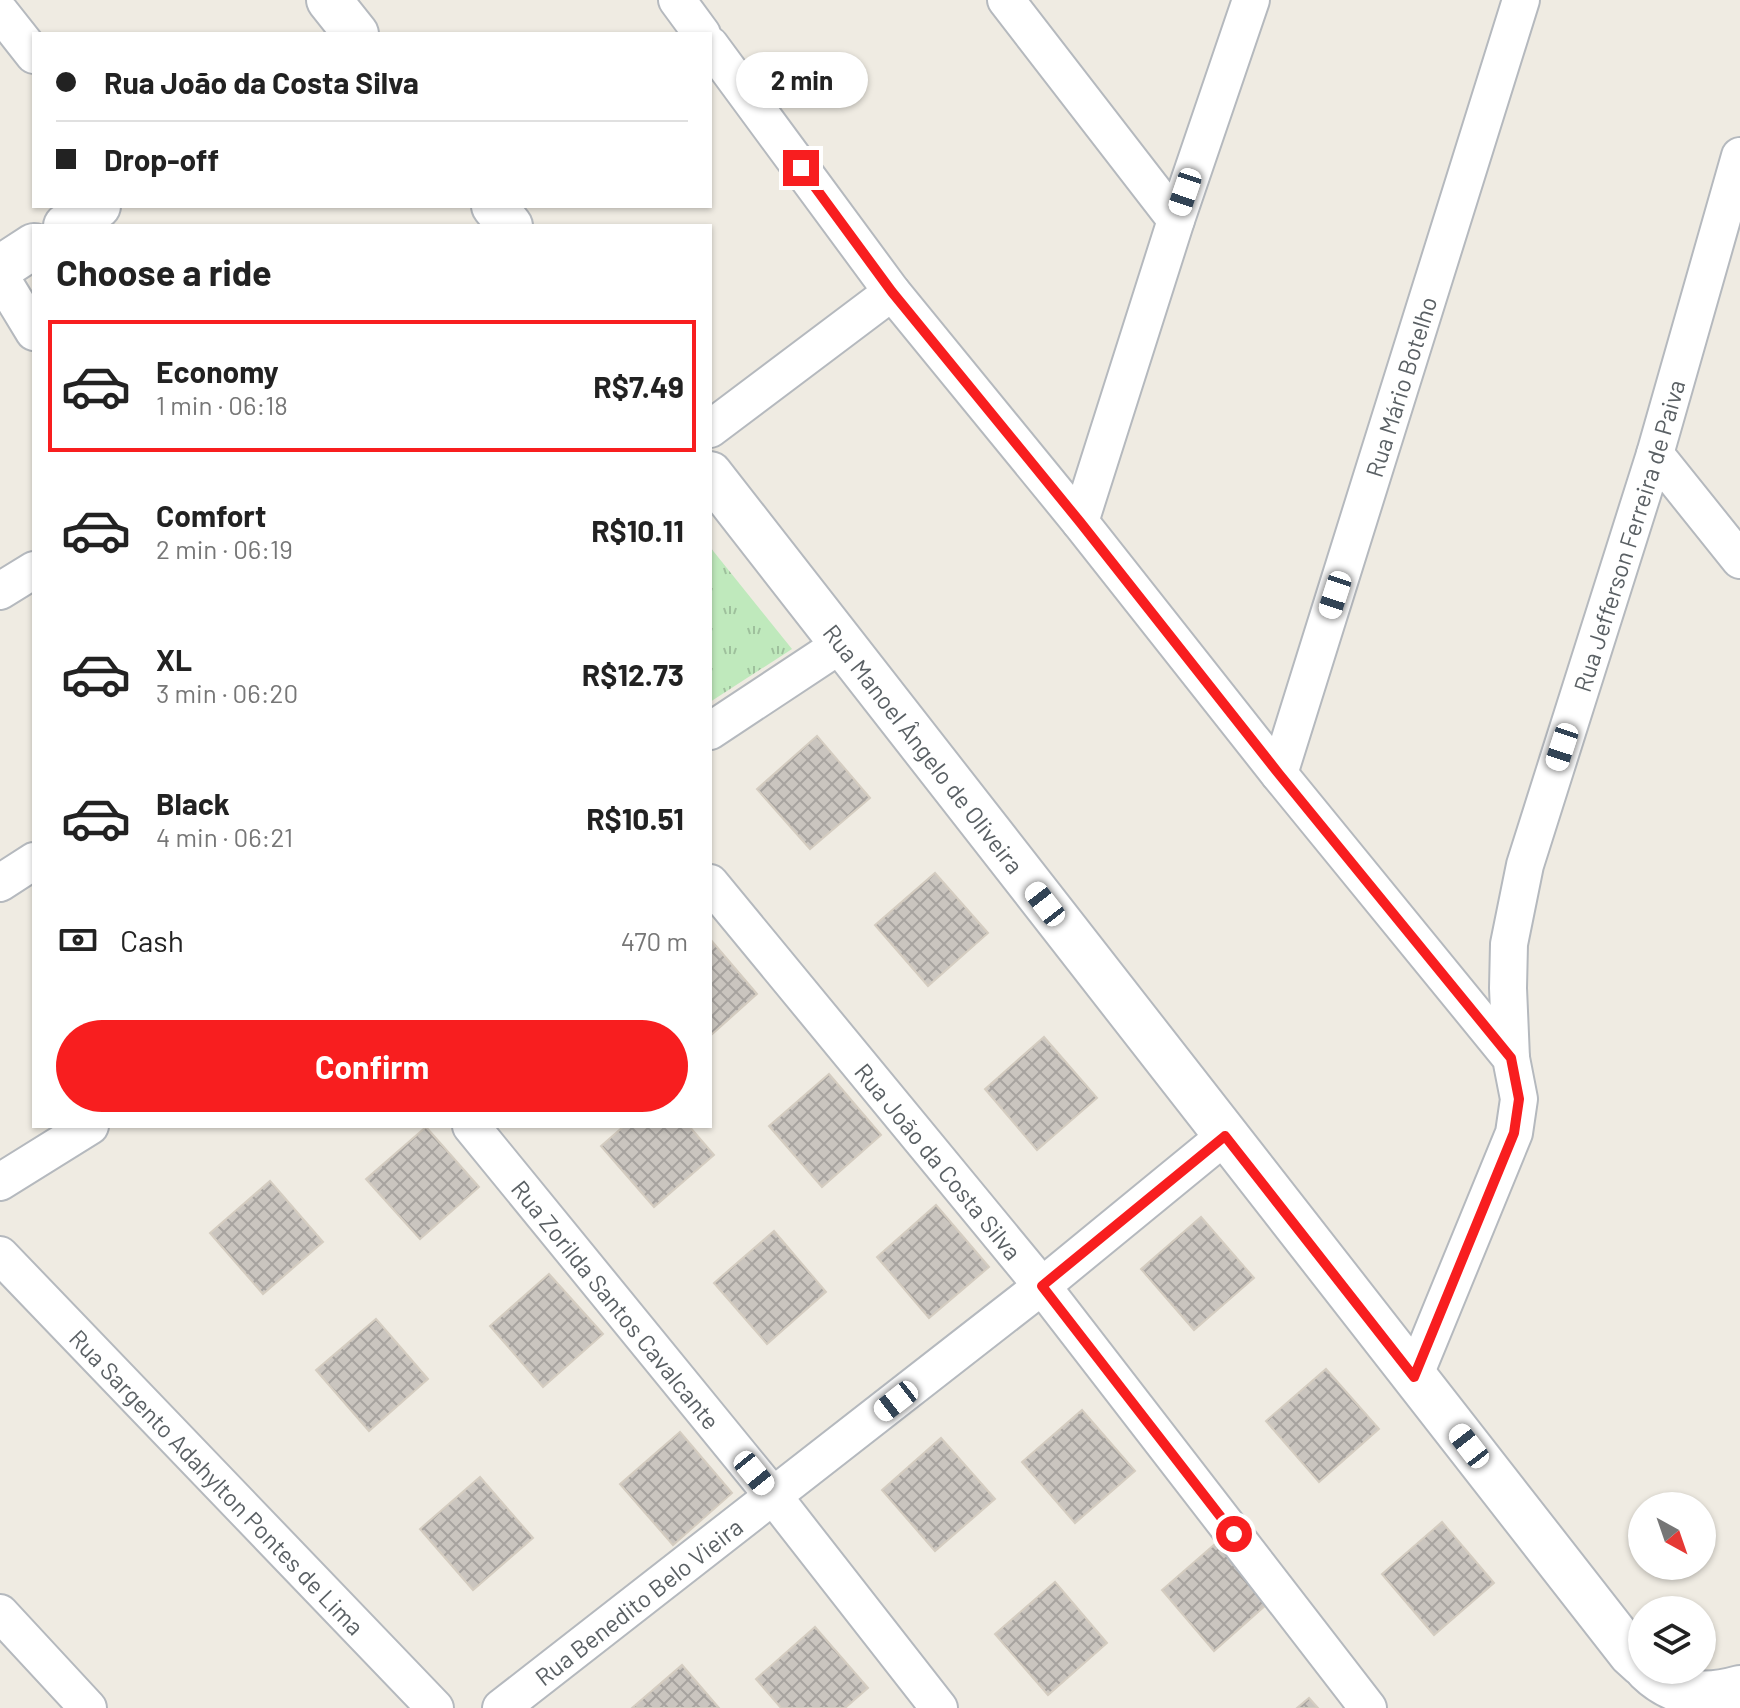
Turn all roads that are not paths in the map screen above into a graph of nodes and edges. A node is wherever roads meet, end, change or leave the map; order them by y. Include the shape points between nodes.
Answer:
1 (329, 0) edge
2 (677, 0) edge
3 (1006, 0) edge
4 (1251, 0) edge
5 (1521, 0) edge
6 (0, 12) edge
7 (354, 32) edge
8 (701, 32) edge
9 (712, 48) edge
10 (32, 52) edge
11 (1737, 177) edge
12 (95, 208) edge
13 (496, 208) edge
14 (1176, 220) junction
15 (69, 224) edge
16 (508, 224) edge
17 (32, 247) edge
18 (0, 268) edge
19 (0, 276) edge
20 (892, 292) junction
21 (32, 329) edge
22 (712, 427) edge
23 (1655, 454) junction
24 (712, 477) edge
25 (1080, 522) junction
26 (1740, 560) edge
27 (32, 571) edge
28 (0, 591) edge
29 (843, 643) junction
30 (712, 730) edge
31 (1279, 774) junction
32 (32, 862) edge
33 (0, 883) edge
34 (712, 885) edge
35 (1511, 1058) junction
36 (87, 1128) edge
37 (473, 1128) edge
38 (1225, 1136) junction
39 (0, 1182) edge
40 (0, 1255) edge
41 (1042, 1286) junction
42 (1414, 1377) junction
43 (774, 1497) junction
44 (0, 1613) edge
45 (1628, 1650) edge
46 (1740, 1688) edge
47 (1673, 1690) edge
48 (88, 1708) edge
49 (435, 1708) edge
50 (501, 1708) edge
51 (939, 1708) edge
52 (1368, 1708) edge

1 - 7 street
2 - 8 street
3 - 14 street
4 - 14 street
5 - 31 street, Rua Mário Botelho
6 - 10 street
9 - 20 street
11 - 23 street, Rua Jefferson Ferreira de Paiva
12 - 15 street
13 - 16 street
14 - 25 street
17 - 18 street
19 - 21 street
20 - 22 street
20 - 25 street
23 - 26 street
23 - 35 street, Rua Jefferson Ferreira de Paiva via 1525,865 1509,944
24 - 29 street, Rua Manoel Ângelo de Oliveira
25 - 31 street
27 - 28 street
29 - 30 street
29 - 38 street, Rua Manoel Ângelo de Oliveira
31 - 35 street
32 - 33 street
34 - 41 street, Rua João da Costa Silva
35 - 42 street, Rua Jefferson Ferreira de Paiva via 1519,1099 1514,1133
36 - 39 street
37 - 43 street, Rua Zorilda Santos Cavalcante
38 - 41 street, Rua Benedito Belo Vieira
38 - 42 street, Rua Manoel Ângelo de Oliveira
40 - 49 street, Rua Sargento Adahylton Pontes de Lima
41 - 43 street, Rua Benedito Belo Vieira
41 - 52 street, Rua João da Costa Silva
42 - 45 street, Rua Manoel Ângelo de Oliveira
43 - 50 street, Rua Benedito Belo Vieira
43 - 51 street, Rua Zorilda Santos Cavalcante
44 - 48 street
46 - 47 street via 1722,1693

